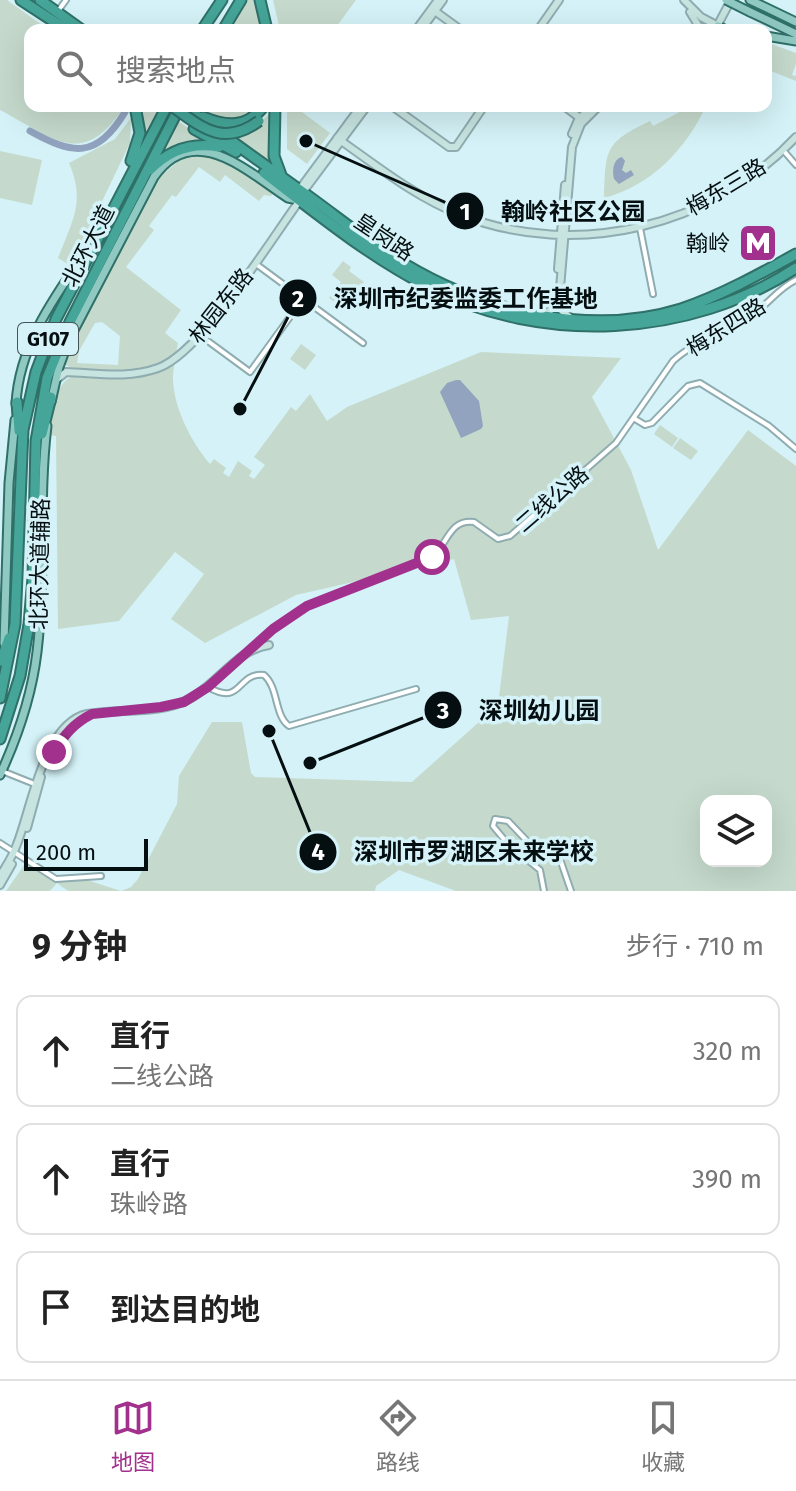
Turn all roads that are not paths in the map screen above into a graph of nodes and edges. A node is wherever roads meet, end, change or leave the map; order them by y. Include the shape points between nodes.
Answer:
1 (19, 0) edge
2 (66, 0) edge
3 (224, 0) edge
4 (241, 0) edge
5 (260, 0) edge
6 (440, 0) edge
7 (559, 0) edge
8 (728, 0) edge
9 (42, 1) edge
10 (684, 1) edge
11 (752, 2) edge
12 (433, 10) junction
13 (57, 12) junction
14 (796, 22) edge
15 (53, 24) edge
16 (59, 24) edge
17 (74, 24) edge
18 (206, 24) edge
19 (213, 24) edge
20 (227, 24) edge
21 (266, 24) edge
22 (423, 24) edge
23 (453, 24) edge
24 (542, 24) edge
25 (697, 24) edge
26 (711, 24) edge
27 (719, 24) edge
28 (796, 34) edge
29 (772, 37) edge
30 (796, 41) edge
31 (137, 112) edge
32 (164, 112) edge
33 (174, 112) edge
34 (177, 112) edge
35 (183, 112) edge
36 (192, 112) edge
37 (259, 112) edge
38 (267, 112) edge
39 (273, 112) edge
40 (359, 112) edge
41 (400, 112) edge
42 (480, 112) edge
43 (572, 112) edge
44 (587, 112) edge
45 (591, 112) edge
46 (582, 119) junction
47 (214, 125) junction
48 (796, 137) edge
49 (339, 139) junction
50 (783, 150) junction
51 (238, 153) junction
52 (796, 165) edge
53 (127, 181) junction
54 (286, 181) junction
55 (142, 190) junction
56 (300, 194) junction
57 (103, 227) junction
58 (640, 228) junction
59 (563, 234) junction
60 (796, 247) edge
61 (796, 254) edge
62 (254, 263) junction
63 (768, 269) junction
64 (795, 272) edge
65 (782, 282) junction
66 (653, 294) dead end
67 (303, 299) junction
68 (543, 315) junction
69 (571, 318) junction
70 (70, 322) junction
71 (201, 336) junction
72 (363, 343) dead end
73 (64, 351) junction
74 (61, 361) junction
75 (69, 372) junction
76 (54, 384) junction
77 (51, 397) junction
78 (17, 402) junction
79 (635, 419) junction
80 (796, 449) edge
81 (21, 460) junction
82 (34, 477) junction
83 (33, 578) junction
84 (15, 624) junction
85 (40, 625) junction
86 (269, 645) dead end
87 (255, 646) junction
88 (1, 663) edge
89 (208, 687) junction
90 (416, 689) dead end
91 (0, 698) edge
92 (0, 739) edge
93 (1, 773) edge
94 (36, 785) junction
95 (0, 843) edge
96 (16, 852) junction
97 (0, 876) edge
98 (101, 876) dead end
99 (0, 885) edge
100 (544, 891) edge
101 (571, 891) edge

1 - 15 highway
1 - 16 highway
2 - 13 street
3 - 18 highway
3 - 19 highway
4 - 20 highway
5 - 21 highway
6 - 12 street
7 - 24 street
8 - 27 street
8 - 28 main road, bridge
9 - 13 highway
10 - 25 street
10 - 26 street
11 - 14 main road
12 - 22 street
12 - 23 street
13 - 17 highway
29 - 30 main road
31 - 53 highway via 139,141
32 - 53 highway, 北环大道 / G107
33 - 51 highway, 皇岗路, bridge
34 - 38 highway, bridge via 216,133 237,132
35 - 55 highway, 北环大道 / G107
36 - 47 highway, 皇岗路, bridge
37 - 47 highway via 244,123
39 - 54 highway via 274,160
40 - 49 street, 林园东路
41 - 42 street via 449,147 456,147
43 - 46 street
44 - 46 street
45 - 46 street
46 - 59 street via 568,147
47 - 54 highway, 皇岗路
48 - 50 street, 梅东三路
49 - 56 street, 林园东路
49 - 59 street, 梅东三路 via 405,187 463,216
50 - 52 street
50 - 58 street, 梅东三路 via 710,202
51 - 55 highway via 200,145 180,149 159,161
51 - 56 highway, 皇岗路
53 - 57 highway, 北环大道 / G107
54 - 56 highway, 皇岗路
55 - 56 main road, 北环大道辅路 via 169,160 203,151 230,159 286,197
55 - 70 highway, 北环大道 / G107
55 - 73 main road, 北环大道辅路
56 - 62 street, 林园东路
56 - 65 highway, 皇岗路 via 377,256 432,288 482,309 539,322 619,326 669,319
56 - 68 highway, 皇岗路 via 427,277 486,301
57 - 78 main road, 北环大道辅路 via 41,321
57 - 81 highway, 北环大道 / G107 via 45,346 28,400
58 - 59 street, 梅东三路
58 - 66 street
59 - 68 street via 555,300
59 - 69 street via 560,305
60 - 63 highway
61 - 63 highway, 皇岗路
62 - 67 street
62 - 71 street, 林园东路
63 - 69 highway, 皇岗路 via 668,312
64 - 65 highway, 皇岗路
65 - 79 street, 梅东四路 via 755,313 673,361
67 - 71 street via 250,372
67 - 72 street
68 - 69 highway, 皇岗路
70 - 73 main road, 北环大道辅路
70 - 82 highway, 北环大道 / G107 via 44,392
71 - 75 street, 林园东路 via 172,362 155,369 116,375
73 - 74 main road, 北环大道辅路
74 - 75 street
74 - 76 main road, 北环大道辅路
75 - 76 street
76 - 77 main road, 北环大道辅路
77 - 82 highway
77 - 85 main road, 北环大道辅路 via 42,474
78 - 81 highway
78 - 88 main road, 北环大道辅路
79 - 80 street via 652,423 695,382 769,426
79 - 87 street, 二线公路 via 616,443 510,536 498,539 474,522 455,525 432,557 317,601
81 - 84 highway, 北环大道 / G107
82 - 83 highway, 北环大道 / G107
83 - 85 highway
83 - 92 highway, 北环大道 / G107 via 26,650
84 - 88 highway
84 - 91 highway, 北环大道 / G107
85 - 93 main road, 北环大道辅路 via 28,699
86 - 87 street
87 - 89 street
89 - 90 street via 227,695 253,676 264,675 289,726
89 - 94 street via 178,704 78,717 49,752
93 - 94 street
94 - 96 street
95 - 96 street
96 - 97 street
96 - 98 street via 56,879
96 - 99 street
100 - 101 street via 540,870 502,838 493,826 495,819 508,821 528,842 560,859

